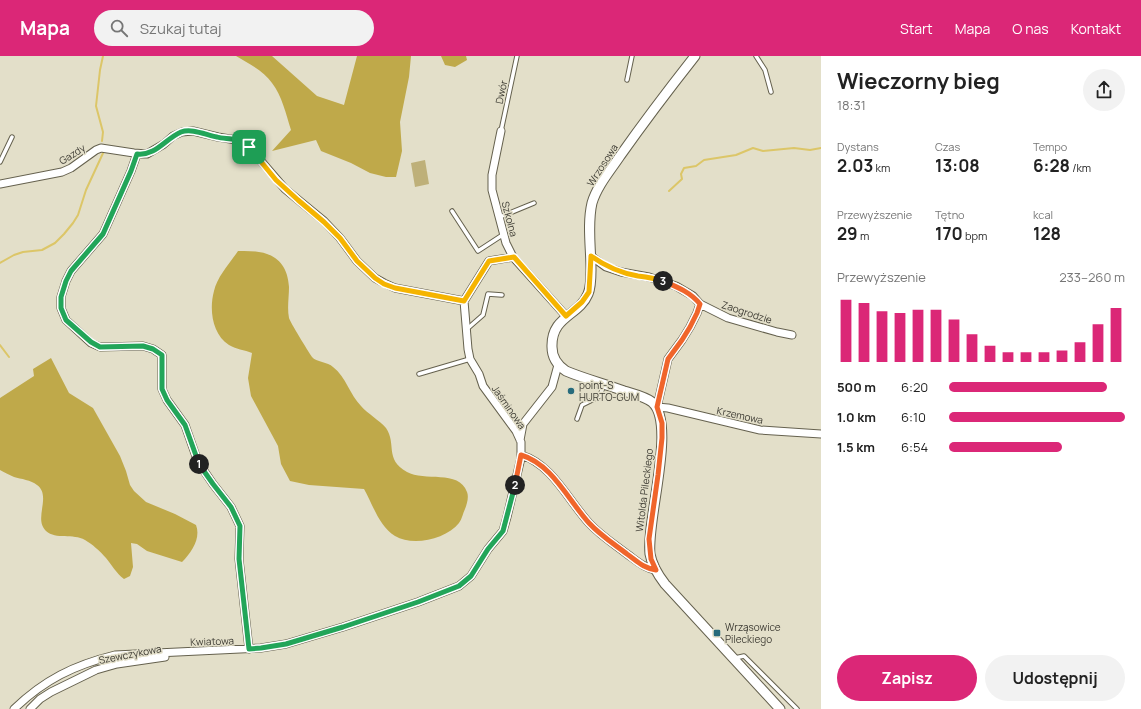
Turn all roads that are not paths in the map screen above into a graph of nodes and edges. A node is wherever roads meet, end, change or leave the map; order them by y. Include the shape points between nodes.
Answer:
1 (517, 56) edge
2 (632, 56) edge
3 (695, 56) edge
4 (756, 56) edge
5 (628, 80) dead end
6 (771, 92) dead end
7 (501, 131) joint
8 (12, 137) dead end
9 (137, 154) junction
10 (0, 162) edge
11 (1, 182) edge
12 (534, 203) dead end
13 (452, 211) dead end
14 (500, 217) junction
15 (504, 234) junction
16 (591, 256) junction
17 (514, 257) junction
18 (502, 295) dead end
19 (464, 301) junction
20 (700, 304) junction
21 (566, 316) junction
22 (467, 329) junction
23 (792, 335) dead end
24 (470, 359) junction
25 (558, 365) junction
26 (419, 374) dead end
27 (604, 384) junction
28 (657, 407) junction
29 (577, 419) dead end
30 (821, 434) edge
31 (520, 440) junction
32 (521, 455) junction
33 (656, 570) junction
34 (249, 649) junction
35 (196, 651) junction
36 (734, 658) junction
37 (14, 709) edge
38 (30, 709) edge
39 (780, 709) edge
40 (797, 709) edge

1 - 7 lane, Dwór
2 - 5 lane
3 - 16 street, Wrzosowa via 650,113 597,191 591,212
4 - 6 lane via 765,70
7 - 14 street, Szkolna via 492,175 492,190
8 - 10 lane
9 - 11 street, Gazdy via 101,148 62,172
9 - 19 street, Gazdy via 147,154 173,136 189,131 244,143 285,189 340,238 357,261 375,278 395,288
9 - 34 street via 103,234 71,271 66,281 61,297 61,308 66,320 100,347 143,346 162,355 162,389 167,400 185,425 198,462 231,507 240,526 239,559
12 - 14 lane
13 - 15 lane via 478,251
14 - 15 street, Szkolna
15 - 17 street, Szkolna
16 - 20 street, Zaogrodzie via 606,267 676,286 693,296
16 - 21 street, Wrzosowa via 589,292
17 - 19 street via 489,261
17 - 21 street, Szkolna
18 - 22 lane via 488,294 483,315
19 - 22 street, Jaśminowa
20 - 23 street, Zaogrodzie via 728,318
20 - 28 street via 690,327 668,359
21 - 25 street, Wrzosowa via 552,336 552,354
22 - 24 street, Jaśminowa
24 - 26 lane
24 - 31 street, Jaśminowa via 479,374 482,386 512,424
25 - 27 street via 572,374
25 - 31 street via 552,387 524,424
27 - 28 street via 645,398
27 - 29 lane via 600,396 582,405
28 - 30 street, Krzemowa via 760,430
28 - 33 street, Witolda Pileckiego via 662,423 662,438 649,539 651,559
31 - 32 street, Jaśminowa
32 - 33 street via 531,458 555,479 581,514 605,537 646,568
32 - 34 street, Kwiatowa via 503,531 471,576 459,586 343,627 286,644
33 - 36 street, Witolda Pileckiego via 665,584
34 - 35 street, Kwiatowa
35 - 37 street, Kwiatowa via 115,655 94,660 46,682
35 - 38 street, Szewczykowa via 96,670 51,692
36 - 39 street, Witolda Pileckiego
36 - 40 lane via 744,656

